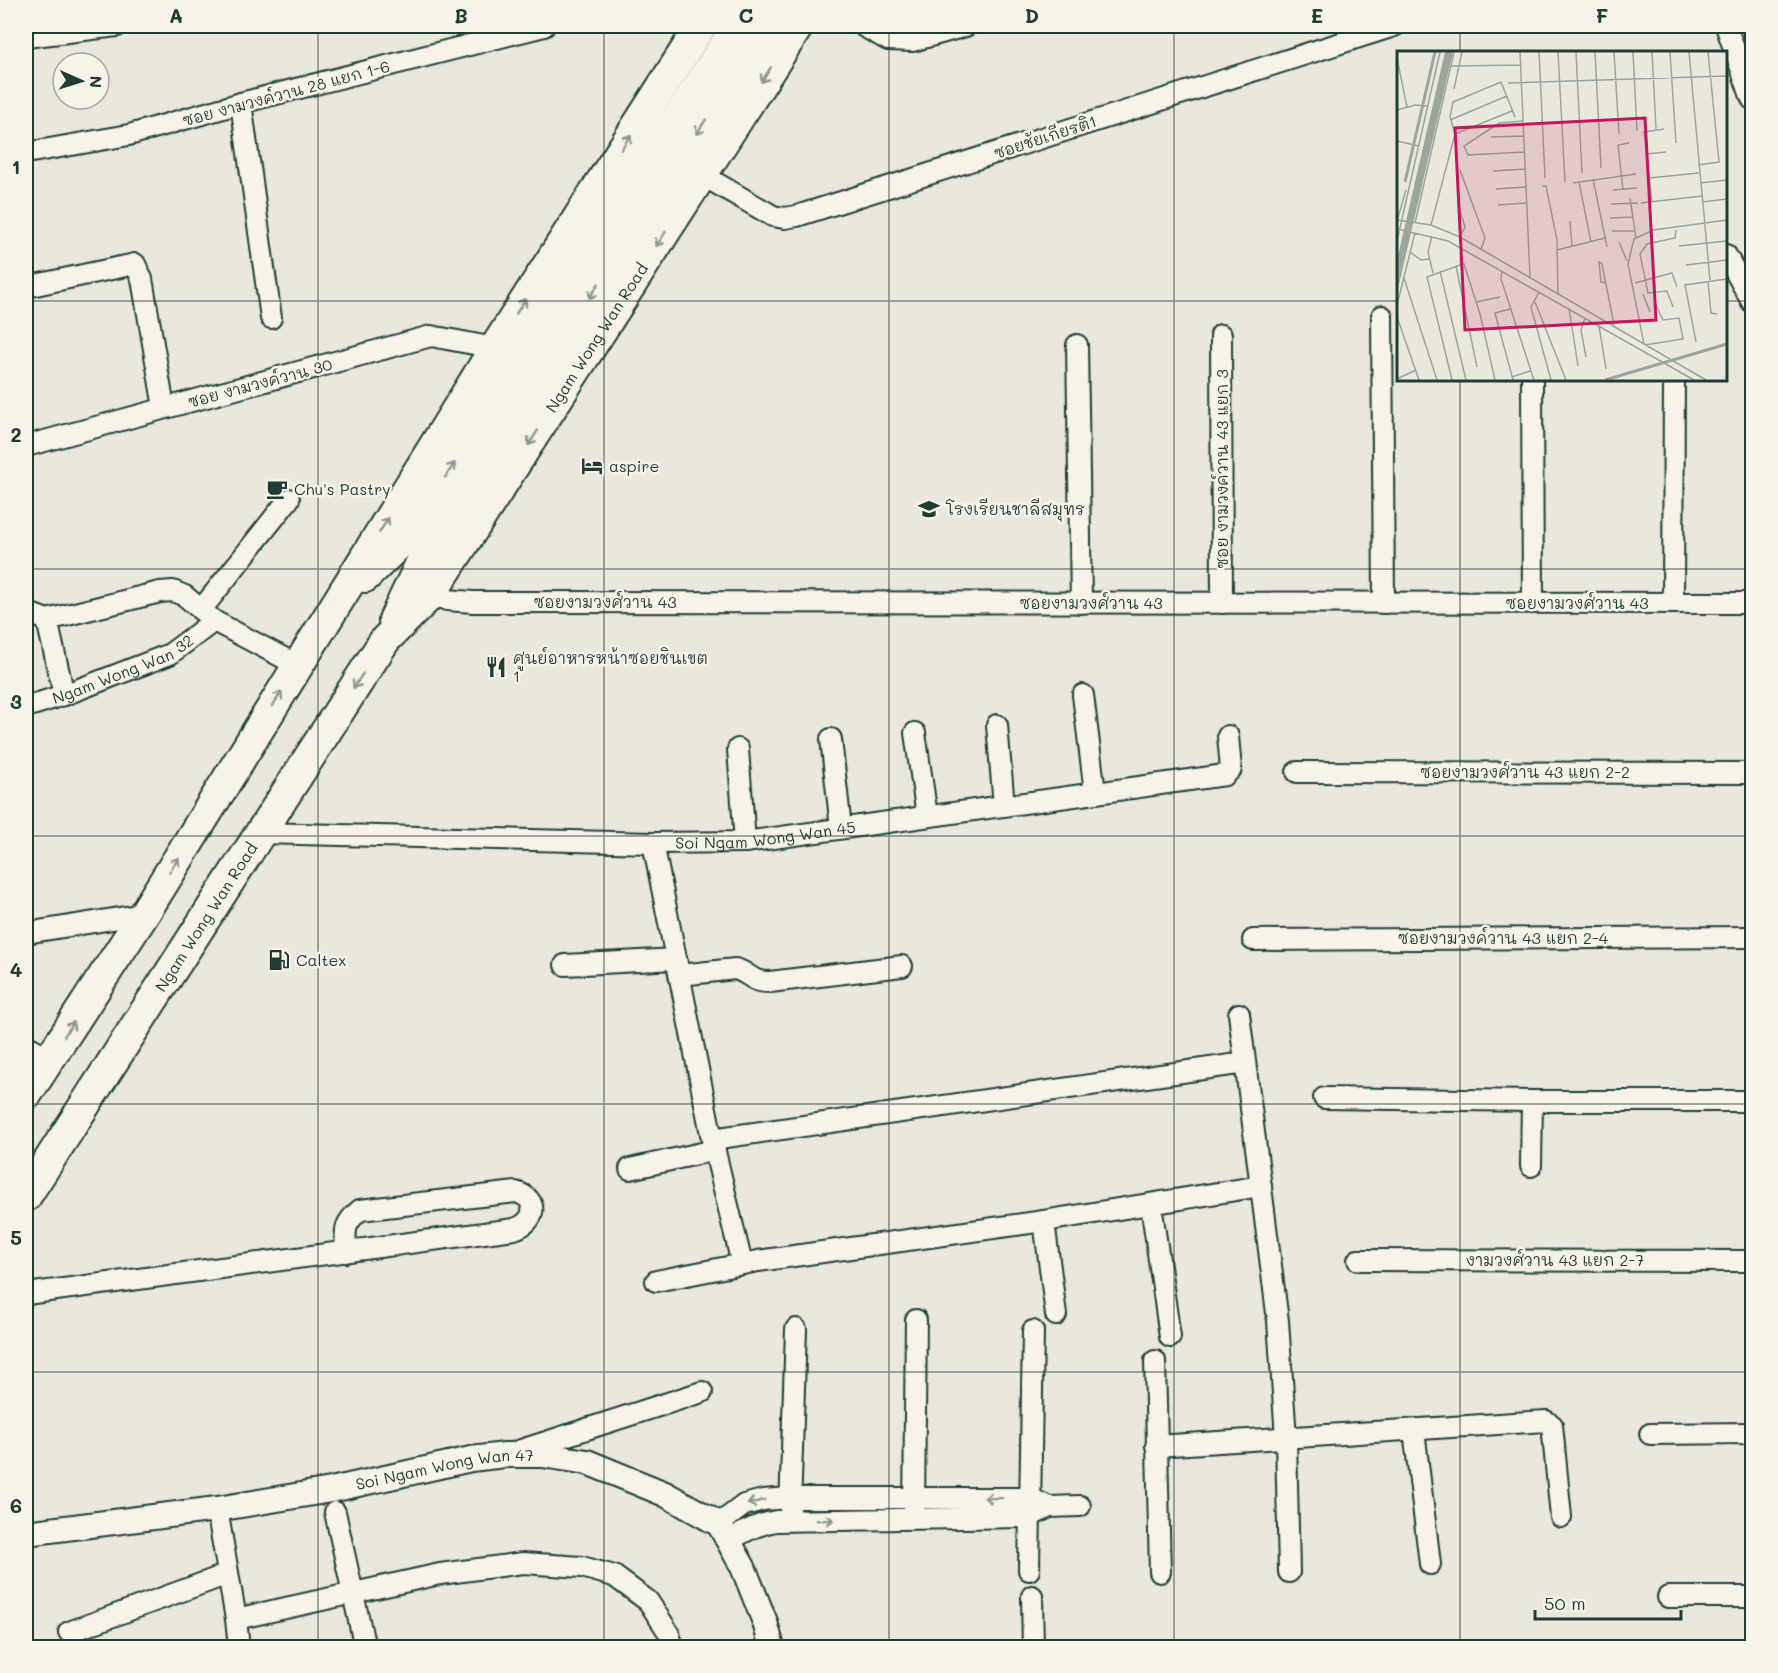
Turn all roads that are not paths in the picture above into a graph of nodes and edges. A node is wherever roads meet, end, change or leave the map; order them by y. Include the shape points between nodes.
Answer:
1 (117, 26) edge
2 (544, 26) edge
3 (701, 26) edge
4 (736, 26) edge
5 (767, 26) edge
6 (798, 26) edge
7 (863, 26) edge
8 (966, 26) edge
9 (1394, 26) edge
10 (1726, 26) edge
11 (26, 37) edge
12 (1752, 99) edge
13 (241, 103) junction
14 (26, 153) edge
15 (702, 176) junction
16 (1727, 259) edge
17 (26, 287) edge
18 (1752, 303) edge
19 (1382, 316) dead end
20 (271, 318) dead end
21 (1221, 335) dead end
22 (1077, 345) dead end
23 (495, 348) junction
24 (1532, 381) edge
25 (1674, 381) edge
26 (164, 408) junction
27 (483, 441) junction
28 (26, 446) edge
29 (289, 499) dead end
30 (431, 594) junction
31 (1081, 603) junction
32 (1222, 603) junction
33 (1384, 603) junction
34 (1533, 603) junction
35 (1673, 603) junction
36 (1752, 603) edge
37 (332, 610) junction
38 (26, 612) edge
39 (207, 615) junction
40 (47, 620) junction
41 (385, 640) junction
42 (297, 665) junction
43 (64, 695) junction
44 (1083, 695) dead end
45 (26, 707) edge
46 (997, 725) dead end
47 (915, 733) dead end
48 (1228, 736) dead end
49 (831, 739) dead end
50 (738, 748) dead end
51 (1297, 772) dead end
52 (1752, 773) edge
53 (1095, 793) junction
54 (1004, 806) junction
55 (927, 816) junction
56 (841, 828) junction
57 (260, 833) junction
58 (745, 842) junction
59 (653, 843) junction
60 (144, 914) junction
61 (26, 933) edge
62 (1752, 937) edge
63 (1253, 940) dead end
64 (565, 965) dead end
65 (902, 966) dead end
66 (678, 967) junction
67 (1239, 1014) dead end
68 (37, 1052) edge
69 (1245, 1063) junction
70 (26, 1095) edge
71 (1324, 1098) dead end
72 (1532, 1101) junction
73 (1752, 1101) edge
74 (714, 1144) junction
75 (1531, 1166) dead end
76 (630, 1168) dead end
77 (1261, 1186) junction
78 (26, 1196) edge
79 (1151, 1204) junction
80 (1044, 1221) junction
81 (346, 1252) junction
82 (1358, 1260) dead end
83 (1752, 1260) edge
84 (742, 1264) junction
85 (656, 1281) dead end
86 (26, 1294) edge
87 (1056, 1315) dead end
88 (916, 1320) dead end
89 (796, 1329) dead end
90 (1033, 1331) dead end
91 (1170, 1337) dead end
92 (1155, 1361) dead end
93 (702, 1392) dead end
94 (1414, 1430) junction
95 (1752, 1432) edge
96 (1650, 1434) dead end
97 (1286, 1438) junction
98 (1156, 1446) junction
99 (505, 1455) junction
100 (914, 1497) junction
101 (790, 1498) junction
102 (1080, 1506) dead end
103 (1030, 1508) junction
104 (217, 1509) junction
105 (335, 1512) dead end
106 (1561, 1517) dead end
107 (914, 1519) junction
108 (790, 1521) junction
109 (724, 1532) junction
110 (26, 1533) edge
111 (1430, 1564) dead end
112 (1029, 1570) dead end
113 (1160, 1572) dead end
114 (1289, 1572) dead end
115 (228, 1574) junction
116 (352, 1594) junction
117 (1032, 1596) dead end
118 (1668, 1597) dead end
119 (1752, 1597) edge
120 (236, 1619) junction
121 (69, 1632) dead end
122 (239, 1647) edge
123 (364, 1647) edge
124 (673, 1647) edge
125 (772, 1647) edge
126 (1032, 1647) edge

1 - 11 street
2 - 13 street, ซอย งามวงค์วาน 28 แยก 1-6
23 -> 3 main road, Ngam Wong Wan Road
4 - 27 main road, Ngam Wong Wan Road
5 -> 27 main road, Ngam Wong Wan Road
6 -> 15 main road, Ngam Wong Wan Road
7 - 8 street via 888,40 907,41
9 - 15 street, ซอยชัยเกียรติ1 via 797,216 773,216
10 - 12 street
13 - 14 street, ซอย งามวงค์วาน 28 แยก 1-6 via 129,135
13 - 20 street
15 -> 30 main road, Ngam Wong Wan Road
16 - 18 street
17 - 26 street via 135,264 142,279
19 - 33 street
21 - 32 street, ซอย งามวงค์วาน 43 แยก 3
22 - 31 street
23 - 26 street, ซอย งามวงค์วาน 30 via 431,336
37 -> 23 main road, Ngam Wong Wan Road
24 - 34 street
25 - 35 street
26 - 28 street, ซอย งามวงค์วาน 30
37 -> 27 main road, Ngam Wong Wan Road via 406,537
27 - 41 main road, Ngam Wong Wan Road
29 - 39 street
30 - 31 street, ซอยงามวงศ์วาน 43 via 473,602
30 - 41 main road, Ngam Wong Wan Road
31 - 32 street, ซอยงามวงศ์วาน 43
32 - 33 street, ซอยงามวงศ์วาน 43
33 - 34 street, ซอยงามวงศ์วาน 43
34 - 35 street, ซอยงามวงศ์วาน 43
35 - 36 street, ซอยงามวงศ์วาน 43
37 - 42 main road, Ngam Wong Wan Road
38 - 40 street
39 - 40 street, Ngam Wong Wan 32 via 173,591
39 - 42 street, Ngam Wong Wan 32
39 - 43 street, Ngam Wong Wan 32 via 170,654
40 - 43 street
41 -> 57 main road, Ngam Wong Wan Road
60 -> 42 main road, Ngam Wong Wan Road
43 - 45 street, Ngam Wong Wan 32
44 - 53 street
46 - 54 street
47 - 55 street
48 - 53 street, Soi Ngam Wong Wan 45 via 1231,769 1226,775
49 - 56 street
50 - 58 street
51 - 52 street, ซอยงามวงศ์วาน 43 แยก 2-2
53 - 54 street, Soi Ngam Wong Wan 45
54 - 55 street, Soi Ngam Wong Wan 45
55 - 56 street, Soi Ngam Wong Wan 45
56 - 58 street, Soi Ngam Wong Wan 45
57 - 59 street, Soi Ngam Wong Wan 45
57 - 78 main road, Ngam Wong Wan Road
58 - 59 street, Soi Ngam Wong Wan 45
59 - 66 street
60 - 61 street
68 -> 60 main road, Ngam Wong Wan Road
62 - 63 street, ซอยงามวงค์วาน 43 แยก 2-4
64 - 66 street
65 - 66 street via 770,982 757,982 735,969
66 - 74 street
67 - 69 street
68 - 70 main road, Ngam Wong Wan Road
69 - 74 street
69 - 77 street
71 - 72 street
72 - 73 street
72 - 75 street
74 - 76 street
74 - 84 street
77 - 79 street
77 - 97 street via 1278,1321
79 - 80 street
79 - 91 street
80 - 84 street
80 - 87 street
81 - 81 street via 514,1229 524,1226 530,1218 531,1202 516,1192 360,1210 348,1220
81 - 86 street
82 - 83 street, งามวงศ์วาน 43 แยก 2-7
84 - 85 street
88 - 100 street
89 - 101 street
90 - 103 street
92 - 98 street
93 - 99 street
94 - 97 street
94 - 106 street via 1549,1422
94 - 111 street
95 - 96 street
97 - 98 street
97 - 114 street
98 - 113 street
99 - 104 street, Soi Ngam Wong Wan 47
99 - 109 street, Soi Ngam Wong Wan 47 via 543,1455 587,1462 665,1494
100 - 101 street
103 -> 100 street
100 - 107 street
101 - 108 street
101 -> 109 street via 744,1505
102 - 103 street
103 - 107 street
103 - 112 street
104 - 110 street, Soi Ngam Wong Wan 47
104 - 115 street
105 - 116 street
108 -> 107 street
108 - 109 street
109 - 125 street via 743,1567
115 - 120 street
115 - 121 street
116 - 120 street
116 - 123 street
116 - 124 street via 440,1574 523,1563 582,1567 614,1576 648,1601 669,1633
117 - 126 street
118 - 119 street
120 - 122 street

